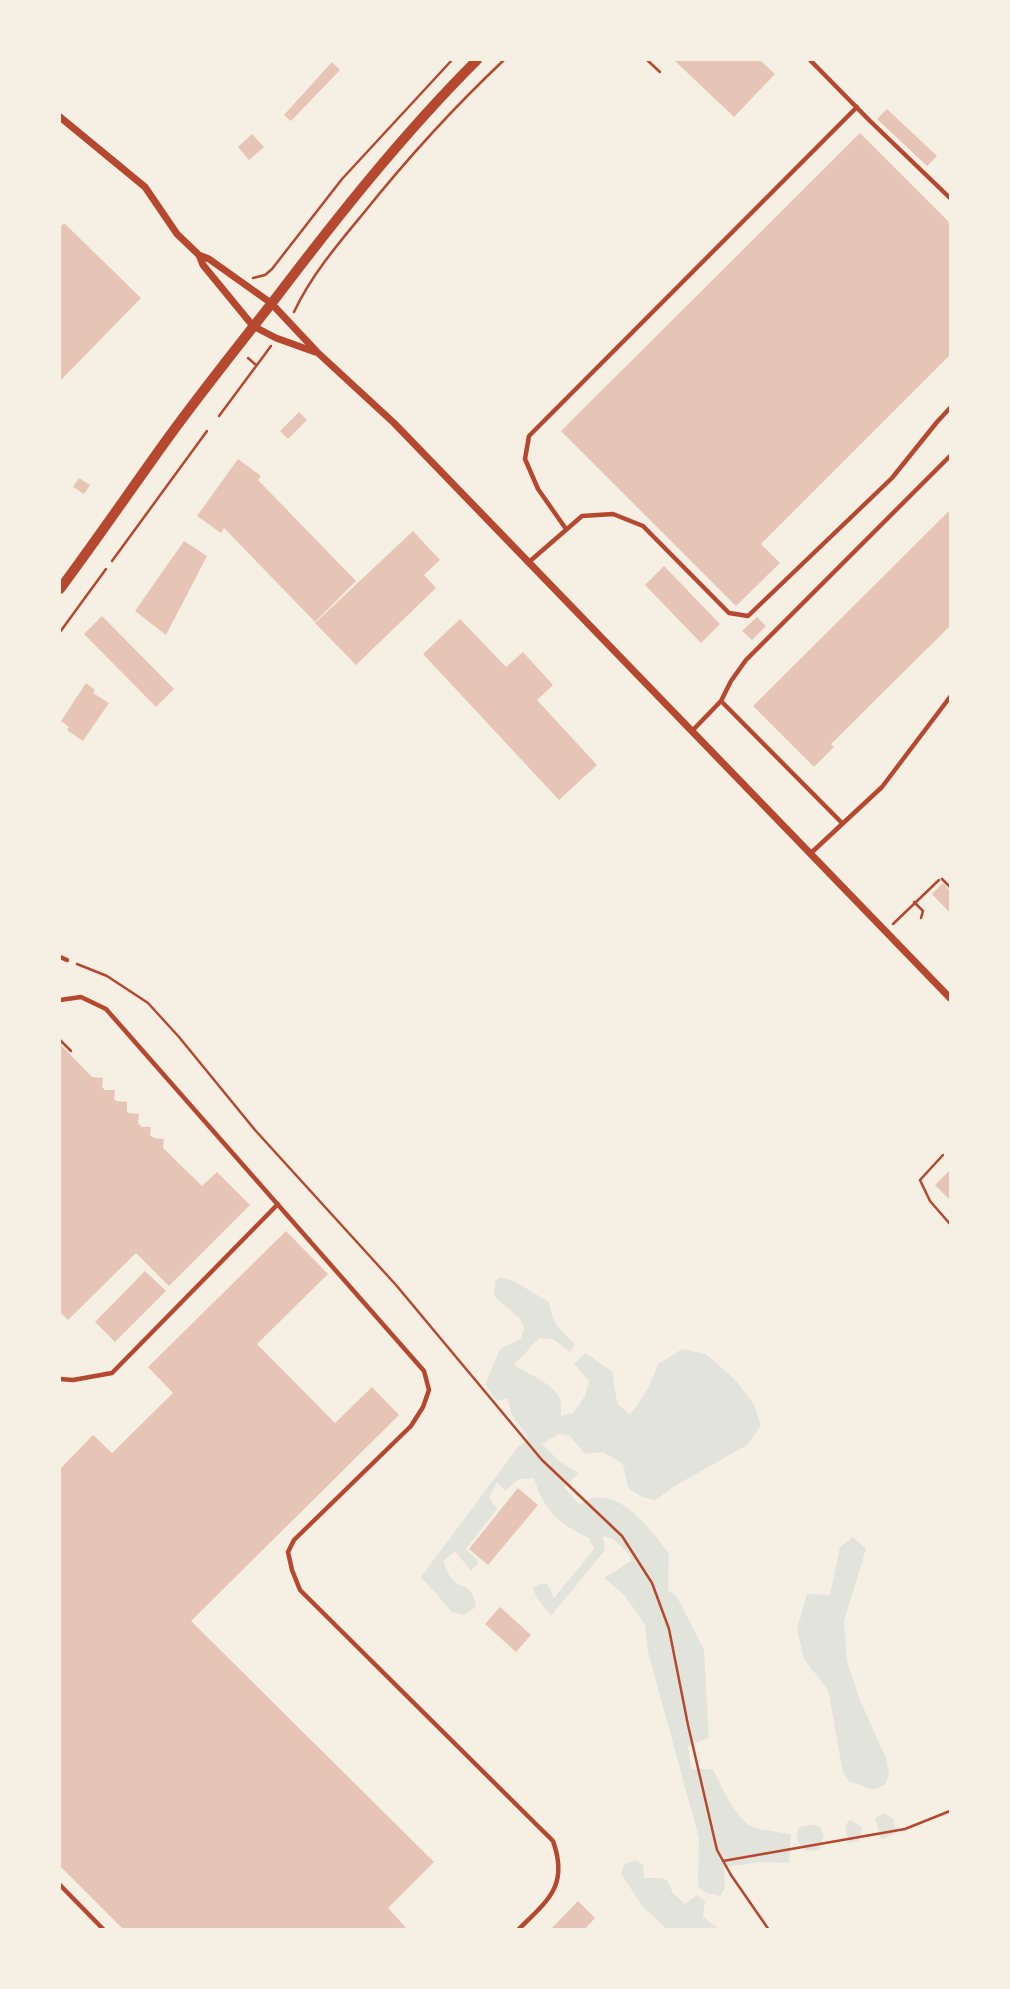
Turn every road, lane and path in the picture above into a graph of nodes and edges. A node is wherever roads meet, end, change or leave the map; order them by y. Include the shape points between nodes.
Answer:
1 (452, 60) edge
2 (477, 60) edge
3 (504, 60) edge
4 (647, 60) edge
5 (810, 60) edge
6 (660, 72) dead end
7 (857, 107) junction
8 (60, 117) edge
9 (950, 198) edge
10 (200, 255) junction
11 (253, 278) dead end
12 (271, 303) junction
13 (292, 317) dead end
14 (253, 326) junction
15 (271, 346) dead end
16 (317, 352) junction
17 (248, 358) dead end
18 (256, 365) junction
19 (950, 408) edge
20 (219, 416) dead end
21 (207, 430) dead end
22 (950, 456) edge
23 (566, 529) junction
24 (113, 561) dead end
25 (528, 562) junction
26 (106, 569) dead end
27 (60, 589) edge
28 (60, 632) edge
29 (950, 697) edge
30 (721, 701) junction
31 (692, 731) junction
32 (842, 823) junction
33 (811, 853) junction
34 (950, 887) edge
35 (915, 902) junction
36 (921, 918) dead end
37 (886, 931) junction
38 (60, 957) edge
39 (67, 960) joint
40 (950, 998) edge
41 (60, 1000) edge
42 (60, 1040) edge
43 (71, 1051) dead end
44 (943, 1155) dead end
45 (278, 1204) junction
46 (950, 1224) edge
47 (60, 1380) edge
48 (950, 1811) edge
49 (723, 1861) junction
50 (60, 1885) edge
51 (104, 1930) edge
52 (518, 1930) edge
53 (769, 1930) edge

1 - 11 path via 342,179 272,269
2 - 12 street via 383,160
3 - 13 path via 457,104 371,203 304,291
4 - 6 path
5 - 7 lane
7 - 9 lane
7 - 23 lane via 529,436 525,459 538,489
8 - 10 street via 145,187 177,234
10 - 12 street
10 - 14 street via 203,265
12 - 14 street
12 - 16 street
14 - 16 street
14 - 27 street
15 - 18 path
16 - 25 street via 394,423
17 - 18 path
18 - 20 path
19 - 23 lane via 891,478 748,616 729,613 643,526 613,514 582,516
21 - 24 path
22 - 30 lane via 746,660
23 - 25 lane
25 - 31 street
26 - 28 path
29 - 32 lane via 882,787
30 - 31 lane
30 - 32 lane
31 - 33 street
32 - 33 lane
33 - 37 street
34 - 35 path via 940,879
35 - 36 path via 923,911
35 - 37 path
37 - 40 street
38 - 39 lane
39 - 49 path via 107,976 148,1003 255,1130 396,1284 542,1460 622,1536 652,1583 669,1629 703,1793
41 - 45 lane via 82,997 106,1009
42 - 43 path
44 - 46 path via 920,1180
45 - 47 lane via 112,1373
45 - 52 lane via 417,1362 429,1390 411,1426 294,1540 288,1552 292,1570 300,1590 553,1841 560,1875 549,1899
48 - 49 path via 905,1829
49 - 53 path
50 - 51 lane

